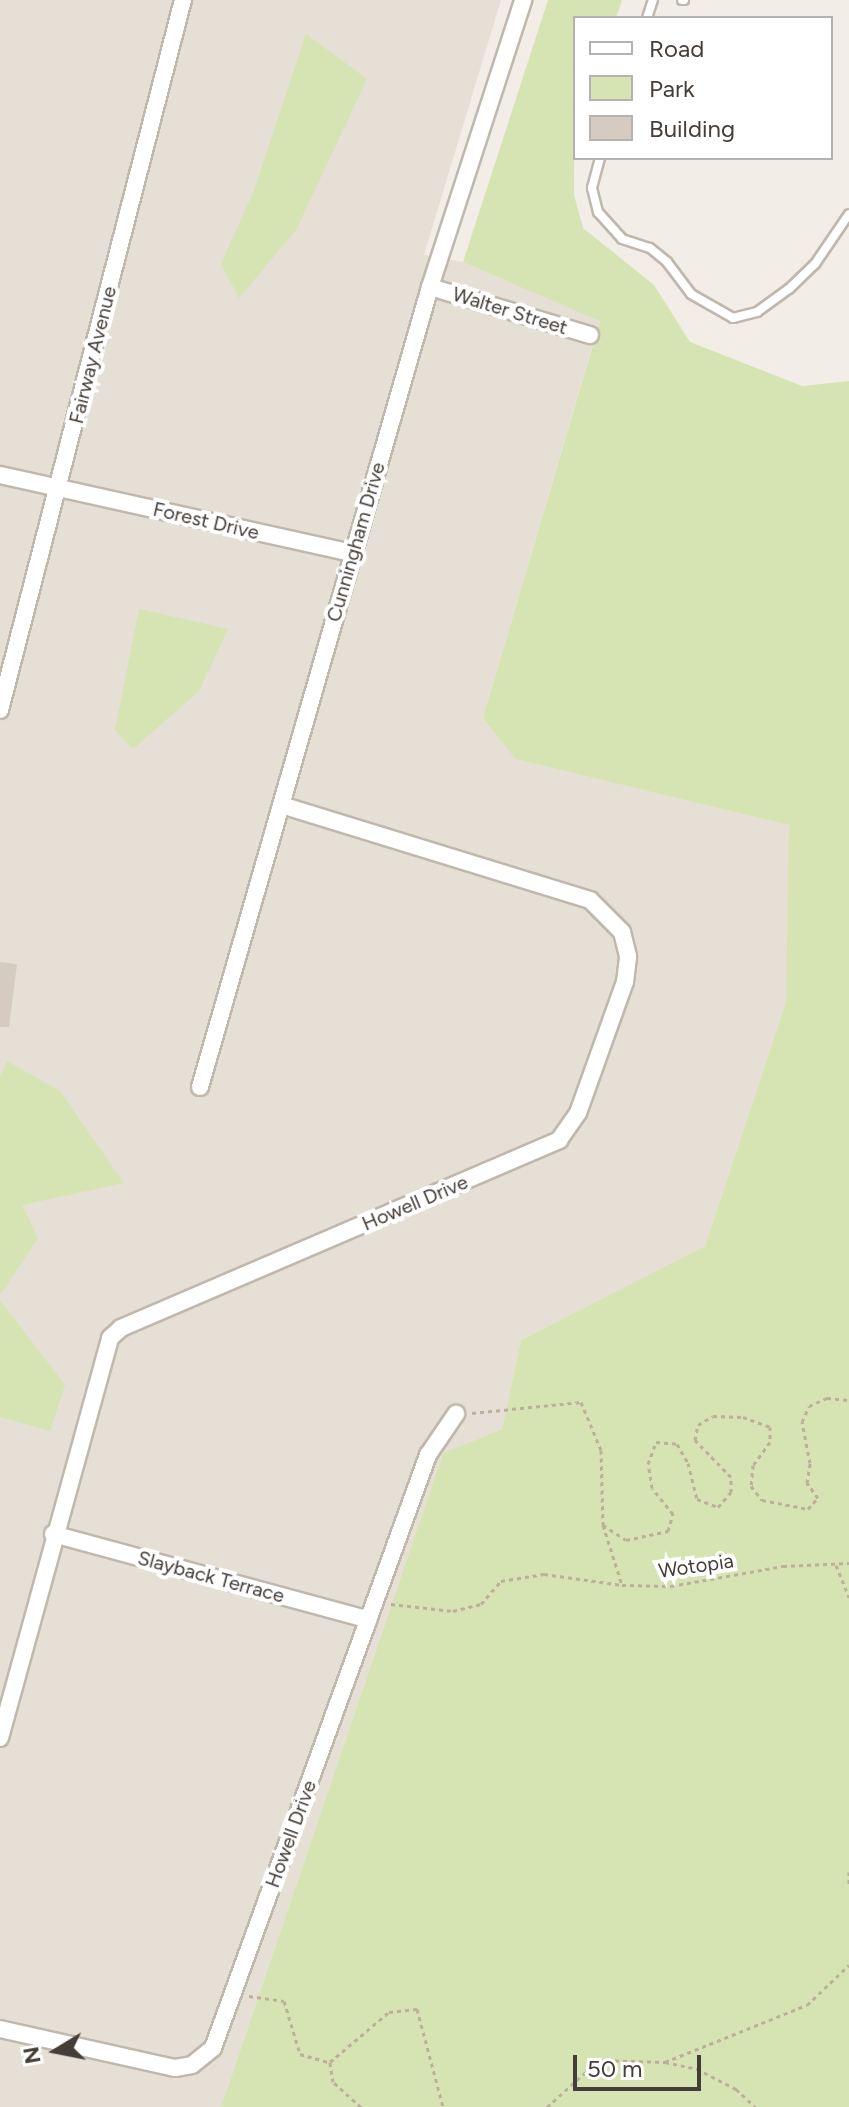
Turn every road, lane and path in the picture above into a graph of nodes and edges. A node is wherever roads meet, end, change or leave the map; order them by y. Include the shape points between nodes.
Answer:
1 (183, 0) edge
2 (523, 0) edge
3 (599, 160) edge
4 (849, 214) edge
5 (430, 287) junction
6 (590, 335) dead end
7 (0, 475) edge
8 (59, 488) junction
9 (352, 553) junction
10 (0, 710) edge
11 (281, 805) junction
12 (200, 1087) dead end
13 (849, 1400) edge
14 (456, 1414) joint
15 (603, 1525) junction
16 (53, 1534) junction
17 (849, 1563) edge
18 (836, 1565) junction
19 (622, 1585) junction
20 (849, 1598) edge
21 (375, 1601) junction
22 (369, 1620) junction
23 (0, 1738) edge
24 (849, 1872) edge
25 (849, 1885) edge
26 (849, 1965) edge
27 (233, 1996) junction
28 (0, 2029) edge
29 (330, 2062) junction
30 (665, 2062) junction
31 (361, 2107) edge
32 (443, 2107) edge
33 (547, 2107) edge
34 (755, 2107) edge

1 - 8 street, Fairway Avenue
2 - 5 street, Cunningham Drive
3 - 4 lane via 592,188 598,212 622,239 650,248 667,262 691,294 733,318 757,312 789,289 815,264
5 - 6 street, Walter Street
5 - 9 street, Cunningham Drive
7 - 8 street, Forest Drive
8 - 9 street, Forest Drive
8 - 10 street, Fairway Avenue
9 - 11 street, Cunningham Drive
11 - 12 street, Cunningham Drive
11 - 16 street, Howell Drive via 590,900 622,932 628,956 625,982 578,1113 559,1140 115,1333 103,1350
13 - 15 path, Wotopia via 827,1398 809,1406 802,1422 810,1463 807,1483 818,1498 808,1509 762,1500 751,1486 753,1465 770,1442 770,1427 743,1417 713,1416 698,1425 695,1440 731,1477 731,1492 718,1507 697,1499 677,1444 656,1442 648,1464 652,1488 673,1514 668,1531 626,1540
14 - 15 path via 581,1402 601,1450
14 - 21 street, Howell Drive via 428,1455
15 - 19 path
16 - 22 street, Slayback Terrace
16 - 23 street, Howell Drive
17 - 18 path, Wotopia
18 - 19 path, Wotopia via 783,1566 671,1586
18 - 20 path
19 - 21 path, Wotopia via 544,1574 501,1581 481,1604 453,1611
21 - 22 street, Howell Drive
22 - 27 street, Howell Drive
24 - 25 path
26 - 30 path via 807,2005
27 - 28 street, Howell Drive via 213,2048 184,2068
27 - 29 path via 284,2001 300,2054
29 - 31 path via 333,2082
29 - 32 path via 389,2012 417,2009
30 - 33 path via 599,2060
30 - 34 path via 697,2069 736,2089

